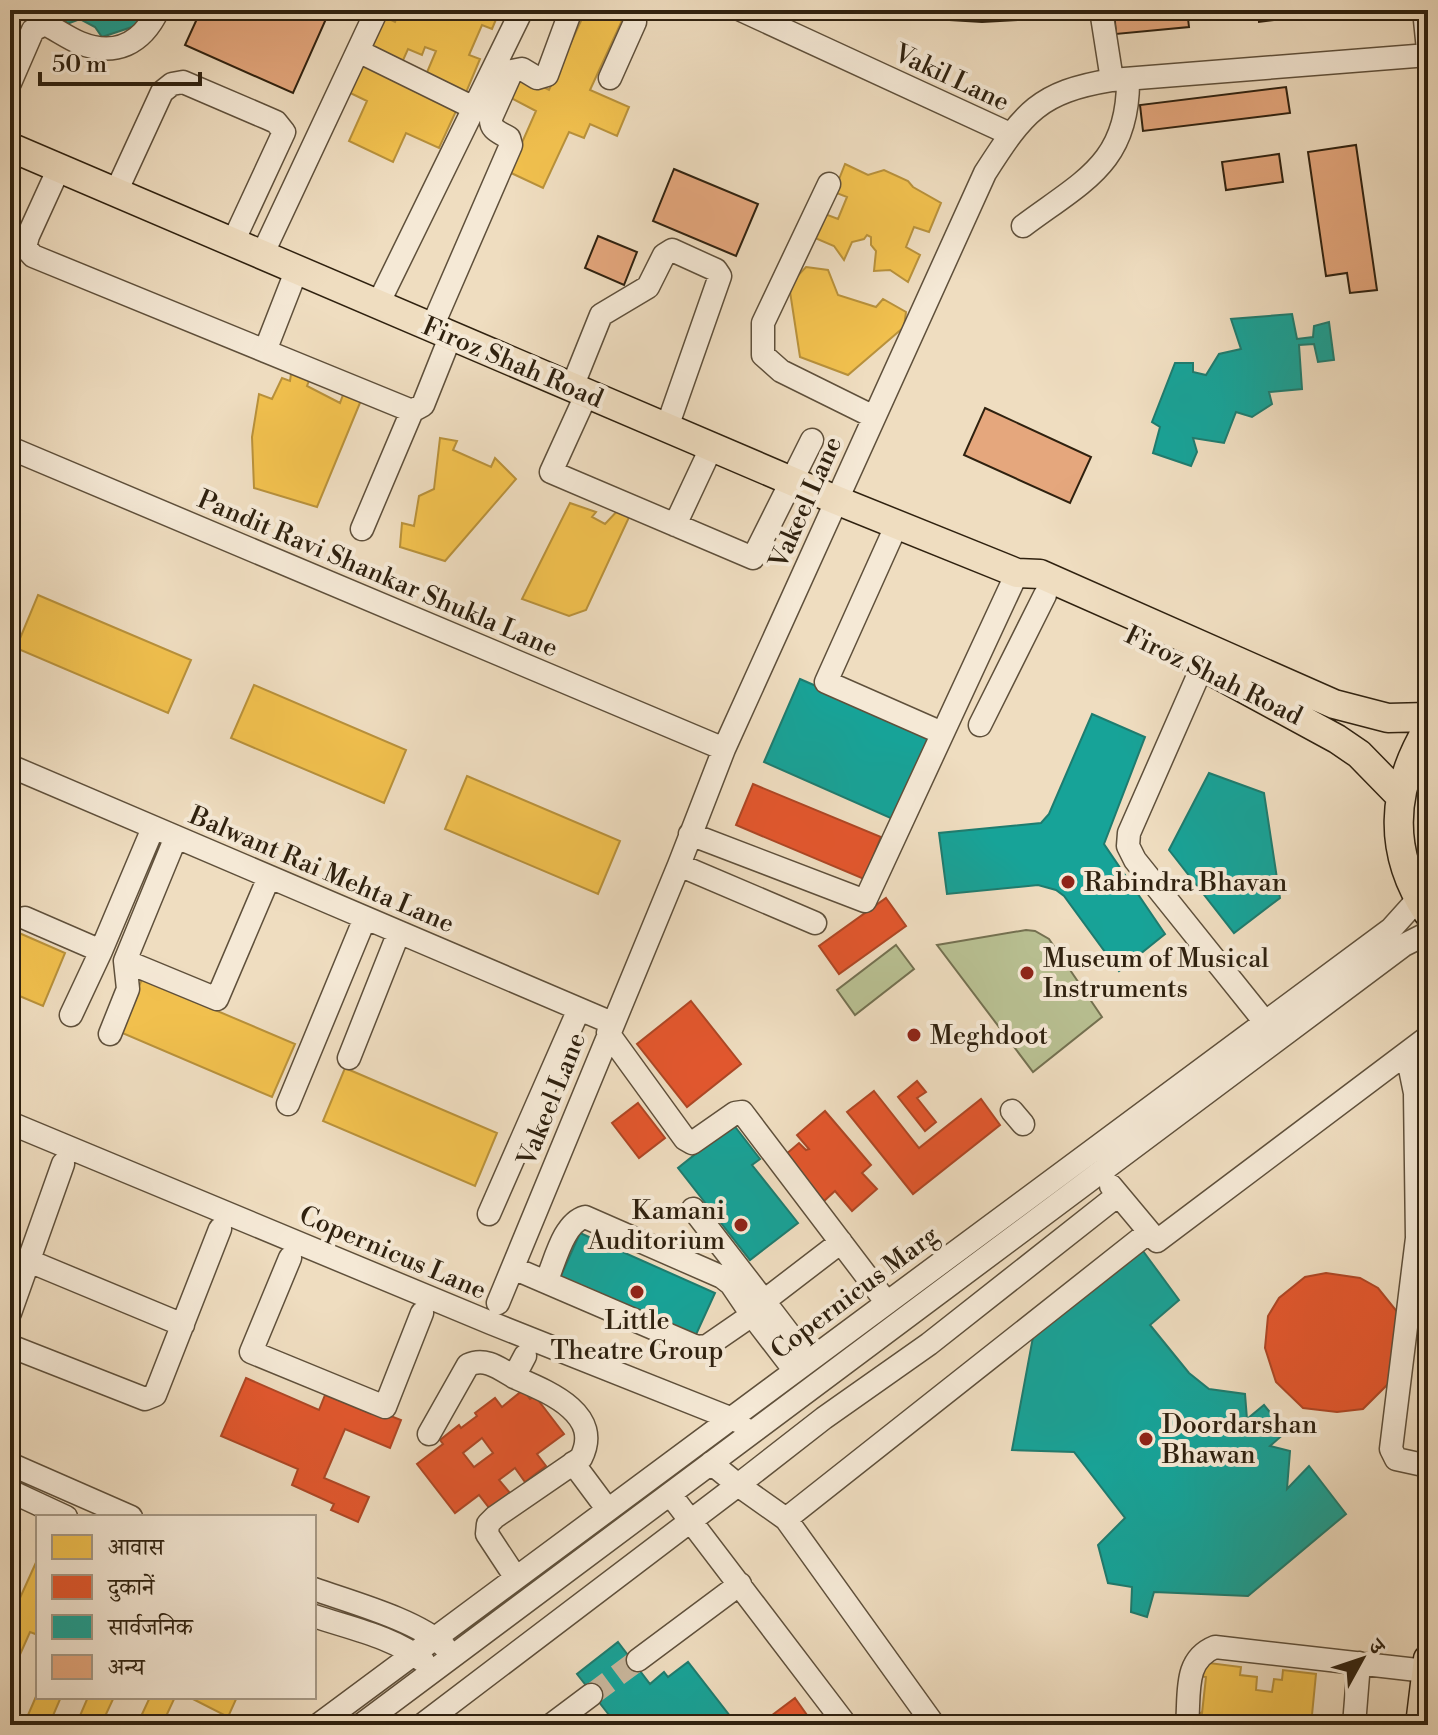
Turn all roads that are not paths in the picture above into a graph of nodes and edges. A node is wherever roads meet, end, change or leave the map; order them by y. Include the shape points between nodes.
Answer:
1 (158, 10) edge
2 (377, 10) edge
3 (520, 10) edge
4 (571, 10) edge
5 (630, 10) edge
6 (741, 10) edge
7 (1101, 10) edge
8 (1424, 10) edge
9 (358, 51) junction
10 (1428, 52) edge
11 (610, 78) dead end
12 (1120, 80) junction
13 (10, 83) edge
14 (474, 108) junction
15 (1010, 134) junction
16 (10, 147) edge
17 (59, 168) junction
18 (829, 184) dead end
19 (116, 192) junction
20 (1023, 226) dead end
21 (233, 242) junction
22 (262, 255) junction
23 (297, 269) junction
24 (378, 304) junction
25 (442, 331) junction
26 (265, 351) junction
27 (580, 390) junction
28 (412, 411) junction
29 (874, 417) junction
30 (667, 427) junction
31 (812, 440) dead end
32 (712, 446) junction
33 (10, 448) edge
34 (792, 480) junction
35 (836, 500) junction
36 (897, 524) junction
37 (675, 525) junction
38 (362, 529) dead end
39 (1017, 573) junction
40 (1045, 595) junction
41 (1206, 657) junction
42 (1428, 717) edge
43 (980, 725) dead end
44 (1428, 728) edge
45 (942, 733) junction
46 (724, 749) junction
47 (10, 766) edge
48 (1400, 796) junction
49 (153, 828) junction
50 (690, 834) junction
51 (176, 837) junction
52 (679, 865) junction
53 (269, 877) junction
54 (1423, 906) edge
55 (25, 918) dead end
56 (365, 918) junction
57 (815, 923) dead end
58 (399, 932) junction
59 (1428, 933) edge
60 (101, 951) junction
61 (125, 961) junction
62 (579, 1009) junction
63 (71, 1015) dead end
64 (1265, 1022) junction
65 (610, 1028) junction
66 (110, 1034) dead end
67 (1428, 1037) edge
68 (1407, 1054) junction
69 (349, 1058) dead end
70 (288, 1104) dead end
71 (10, 1123) edge
72 (63, 1164) dead end
73 (1100, 1173) junction
74 (1118, 1195) junction
75 (693, 1209) dead end
76 (489, 1214) dead end
77 (220, 1229) dead end
78 (1149, 1232) junction
79 (841, 1242) junction
80 (290, 1258) dead end
81 (29, 1261) junction
82 (513, 1268) junction
83 (546, 1282) junction
84 (498, 1303) dead end
85 (887, 1303) junction
86 (758, 1308) junction
87 (10, 1313) edge
88 (422, 1313) dead end
89 (908, 1316) junction
90 (183, 1325) junction
91 (929, 1344) junction
92 (10, 1346) edge
93 (525, 1356) dead end
94 (802, 1366) junction
95 (514, 1377) junction
96 (804, 1394) junction
97 (732, 1418) junction
98 (824, 1418) junction
99 (755, 1430) junction
100 (429, 1434) dead end
101 (573, 1463) junction
102 (711, 1463) junction
103 (10, 1464) edge
104 (1428, 1466) edge
105 (738, 1485) junction
106 (10, 1491) edge
107 (670, 1494) junction
108 (608, 1510) junction
109 (62, 1515) edge
110 (126, 1515) edge
111 (786, 1519) junction
112 (690, 1522) junction
113 (516, 1578) junction
114 (740, 1584) junction
115 (316, 1590) edge
116 (316, 1617) edge
117 (435, 1637) junction
118 (414, 1654) junction
119 (453, 1655) junction
120 (638, 1660) tunnel mouth
121 (1359, 1663) junction
122 (1427, 1665) edge
123 (393, 1669) junction
124 (434, 1670) junction
125 (409, 1689) junction
126 (591, 1695) tunnel mouth
127 (374, 1721) edge
128 (431, 1723) edge
129 (318, 1725) edge
130 (551, 1725) edge
131 (846, 1725) edge
132 (934, 1725) edge
133 (1187, 1725) edge
134 (1354, 1725) edge
135 (1420, 1725) edge

1 - 13 street via 138,40 109,50 80,43 45,24 33,30
2 - 9 street
3 - 14 street
4 - 25 street via 547,75 537,78 522,69 512,71 491,118 511,145
5 - 11 street via 635,22
6 - 15 street, Vakil Lane
7 - 12 street
8 - 10 street
9 - 14 street
9 - 22 street
10 - 12 street, Vakeel Lane
12 - 15 street, Vakeel Lane via 1077,86 1043,100
12 - 20 street via 1128,103 1123,128 1106,160
14 - 24 street
15 - 29 street, Vakeel Lane via 985,173
16 - 17 main road, Firoz Shah Road
17 - 19 main road, Firoz Shah Road
17 - 26 street via 28,236 25,247 33,256
18 - 29 street via 763,323 763,355 781,371
19 - 21 main road, Firoz Shah Road
19 - 21 street via 162,92 183,82 276,122 284,132
21 - 22 main road, Firoz Shah Road
22 - 23 main road, Firoz Shah Road
23 - 24 main road, Firoz Shah Road
23 - 26 street
24 - 25 main road, Firoz Shah Road
25 - 27 main road, Firoz Shah Road
25 - 28 street via 423,405
26 - 28 street
27 - 30 main road, Firoz Shah Road
27 - 30 street via 601,315 648,287 672,250 720,276
27 - 37 street via 551,472
28 - 38 street
29 - 35 street, Vakeel Lane
30 - 32 main road, Firoz Shah Road
31 - 34 street
32 - 34 main road, Firoz Shah Road
32 - 37 street
33 - 46 street, Pandit Ravi Shankar Shukla Lane
34 - 35 main road, Firoz Shah Road
34 - 37 street via 753,558
35 - 36 main road, Firoz Shah Road
35 - 46 street, Vakeel Lane
36 - 39 main road, Firoz Shah Road
36 - 45 street via 826,682
39 - 40 main road, Firoz Shah Road
39 - 41 main road, Firoz Shah Road via 1040,574
39 - 45 street
40 - 41 main road, Firoz Shah Road
40 - 43 street
41 - 42 main road, Firoz Shah Road via 1361,713
41 - 48 main road, Firoz Shah Road via 1359,754
41 - 64 street via 1128,846
44 - 48 main road
45 - 50 street via 865,901
46 - 50 street, Vakeel Lane
47 - 49 street, Balwant Rai Mehta Lane
48 - 54 main road via 1400,847
49 - 51 street, Balwant Rai Mehta Lane
49 - 60 street
50 - 52 street, Vakeel Lane
51 - 53 street, Balwant Rai Mehta Lane
51 - 61 street
52 - 57 street
52 - 65 street, Vakeel Lane
53 - 56 street, Balwant Rai Mehta Lane
53 - 61 street via 217,999
54 - 64 street, Copernicus Marg
55 - 60 street
56 - 58 street, Balwant Rai Mehta Lane
56 - 70 street
58 - 62 street, Balwant Rai Mehta Lane
58 - 69 street
59 - 73 street, Copernicus Marg via 1404,945
60 - 63 street
61 - 66 street via 128,989
62 - 65 street, Balwant Rai Mehta Lane
62 - 76 street
64 - 85 street, Copernicus Marg
65 - 79 street via 685,1139 692,1143 742,1112
65 - 82 street, Vakeel Lane
67 - 68 street
68 - 78 street via 1157,1241
68 - 104 street via 1415,1093 1417,1238 1391,1449 1396,1459
71 - 97 street, Copernicus Lane
72 - 81 street
73 - 74 street
73 - 89 street, Copernicus Marg
74 - 78 street
74 - 91 street
75 - 86 street
77 - 90 street
78 - 111 street
79 - 85 street
79 - 86 street
80 - 88 street via 251,1352 318,1380 385,1407
81 - 87 street
81 - 90 street
82 - 83 street
82 - 84 street, Vakeel Lane
83 - 86 street via 697,1347 707,1346
83 - 86 street via 569,1228 585,1217 722,1277
85 - 94 street, Copernicus Marg
86 - 94 street
89 - 91 street
89 - 96 street, Copernicus Marg
90 - 92 street via 155,1395 145,1399
91 - 98 street
93 - 95 street
94 - 97 street, Copernicus Marg
95 - 100 street via 491,1363 468,1365
95 - 101 street via 549,1393 582,1421 587,1446
96 - 98 street
96 - 99 street, Copernicus Marg
97 - 99 street, Copernicus Lane
97 - 108 street, Copernicus Marg
98 - 105 street
99 - 102 street, Copernicus Marg
101 - 108 street
101 - 113 street via 488,1524 487,1534
102 - 105 street
102 - 107 street, Copernicus Marg
103 - 110 street
105 - 111 street
105 - 112 street
106 - 109 street
107 - 112 street
107 - 119 street, Copernicus Marg
108 - 113 street, Copernicus Marg
111 - 132 street
112 - 114 street
112 - 128 street
113 - 117 street, Copernicus Marg
114 - 120 street
114 - 131 street
115 - 117 street
116 - 118 street
117 - 118 street, Copernicus Marg
117 - 119 street
118 - 123 street, Copernicus Marg
118 - 124 street
119 - 124 street, Copernicus Marg
121 - 122 street
121 - 133 street via 1215,1647 1193,1664
121 - 134 street
122 - 135 main road
123 - 125 street
123 - 129 street, Copernicus Marg
124 - 125 street, Copernicus Marg
125 - 127 street, Copernicus Marg
125 - 128 street
126 - 130 street

